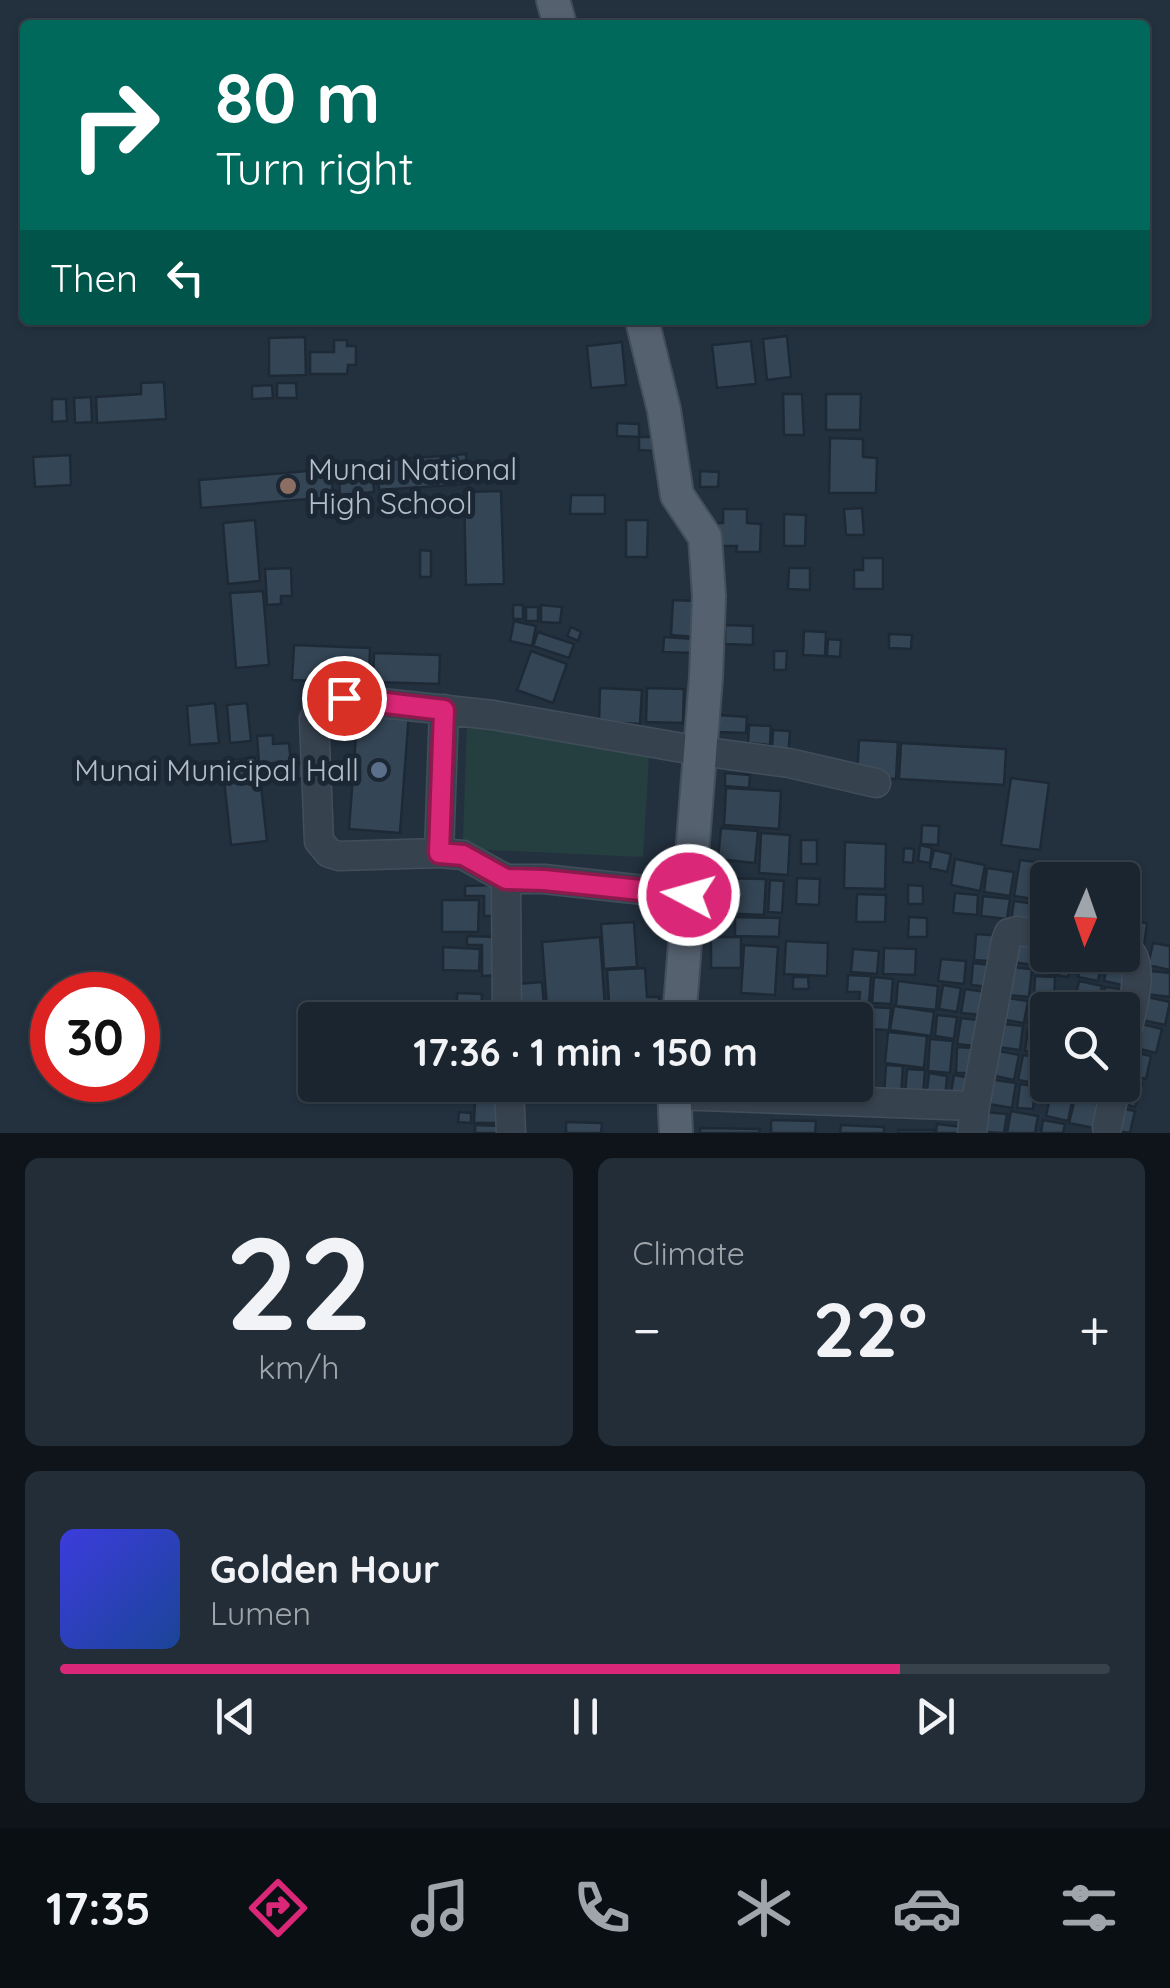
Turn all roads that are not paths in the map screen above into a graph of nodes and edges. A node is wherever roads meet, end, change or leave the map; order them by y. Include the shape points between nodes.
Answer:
1 (643, 325) edge
2 (444, 710) junction
3 (700, 751) junction
4 (876, 783) dead end
5 (439, 853) junction
6 (506, 879) junction
7 (689, 895) junction
8 (1030, 933) edge
9 (508, 1002) edge
10 (680, 1002) edge
11 (510, 1102) edge
12 (674, 1102) edge
13 (793, 1102) edge
14 (1112, 1102) edge
15 (973, 1120) edge
16 (1107, 1127) dead end
17 (511, 1133) edge
18 (676, 1133) edge

1 - 3 main road via 677,495 704,537 709,596
2 - 3 street
2 - 5 street
2 - 5 street via 344,698 331,700 314,719 323,848 339,856
3 - 4 street
3 - 7 main road
5 - 6 street via 463,855
6 - 7 street
6 - 9 street
7 - 10 main road
8 - 15 street via 1009,933
11 - 17 street
12 - 18 main road
13 - 15 street
14 - 16 street

